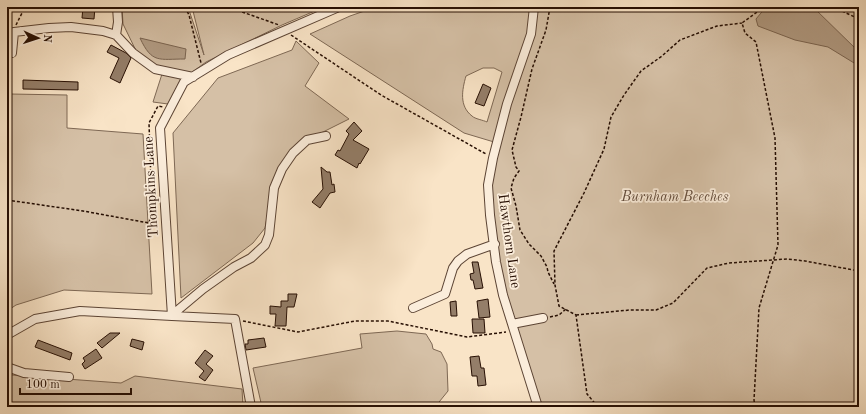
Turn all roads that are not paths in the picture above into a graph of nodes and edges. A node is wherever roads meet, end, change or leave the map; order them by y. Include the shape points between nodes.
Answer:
1 (117, 7) edge
2 (339, 7) edge
3 (534, 7) edge
4 (116, 35) junction
5 (12, 53) dead end
6 (193, 77) junction
7 (326, 136) dead end
8 (495, 244) junction
9 (413, 308) dead end
10 (172, 315) junction
11 (543, 318) road end
12 (513, 328) junction
13 (7, 335) edge
14 (7, 367) edge
15 (69, 377) dead end
16 (251, 407) edge
17 (538, 407) edge

1 - 4 street
2 - 6 street, Thompkins Lane via 228,55
3 - 8 street, Hawthorn Lane via 531,34 493,158 488,185
4 - 5 street via 71,27 12,32
4 - 6 street via 133,54 155,69
6 - 10 street, Thompkins Lane via 184,82 160,128
7 - 10 street via 307,140 293,153 282,169 274,188 269,235 265,245 251,258 202,289
8 - 9 street via 463,257 453,268 445,294
8 - 12 street, Hawthorn Lane via 502,295
10 - 13 street via 80,311 35,319
10 - 16 street via 235,319
11 - 12 street
12 - 17 street, Hawthorn Lane
14 - 15 street via 24,373

